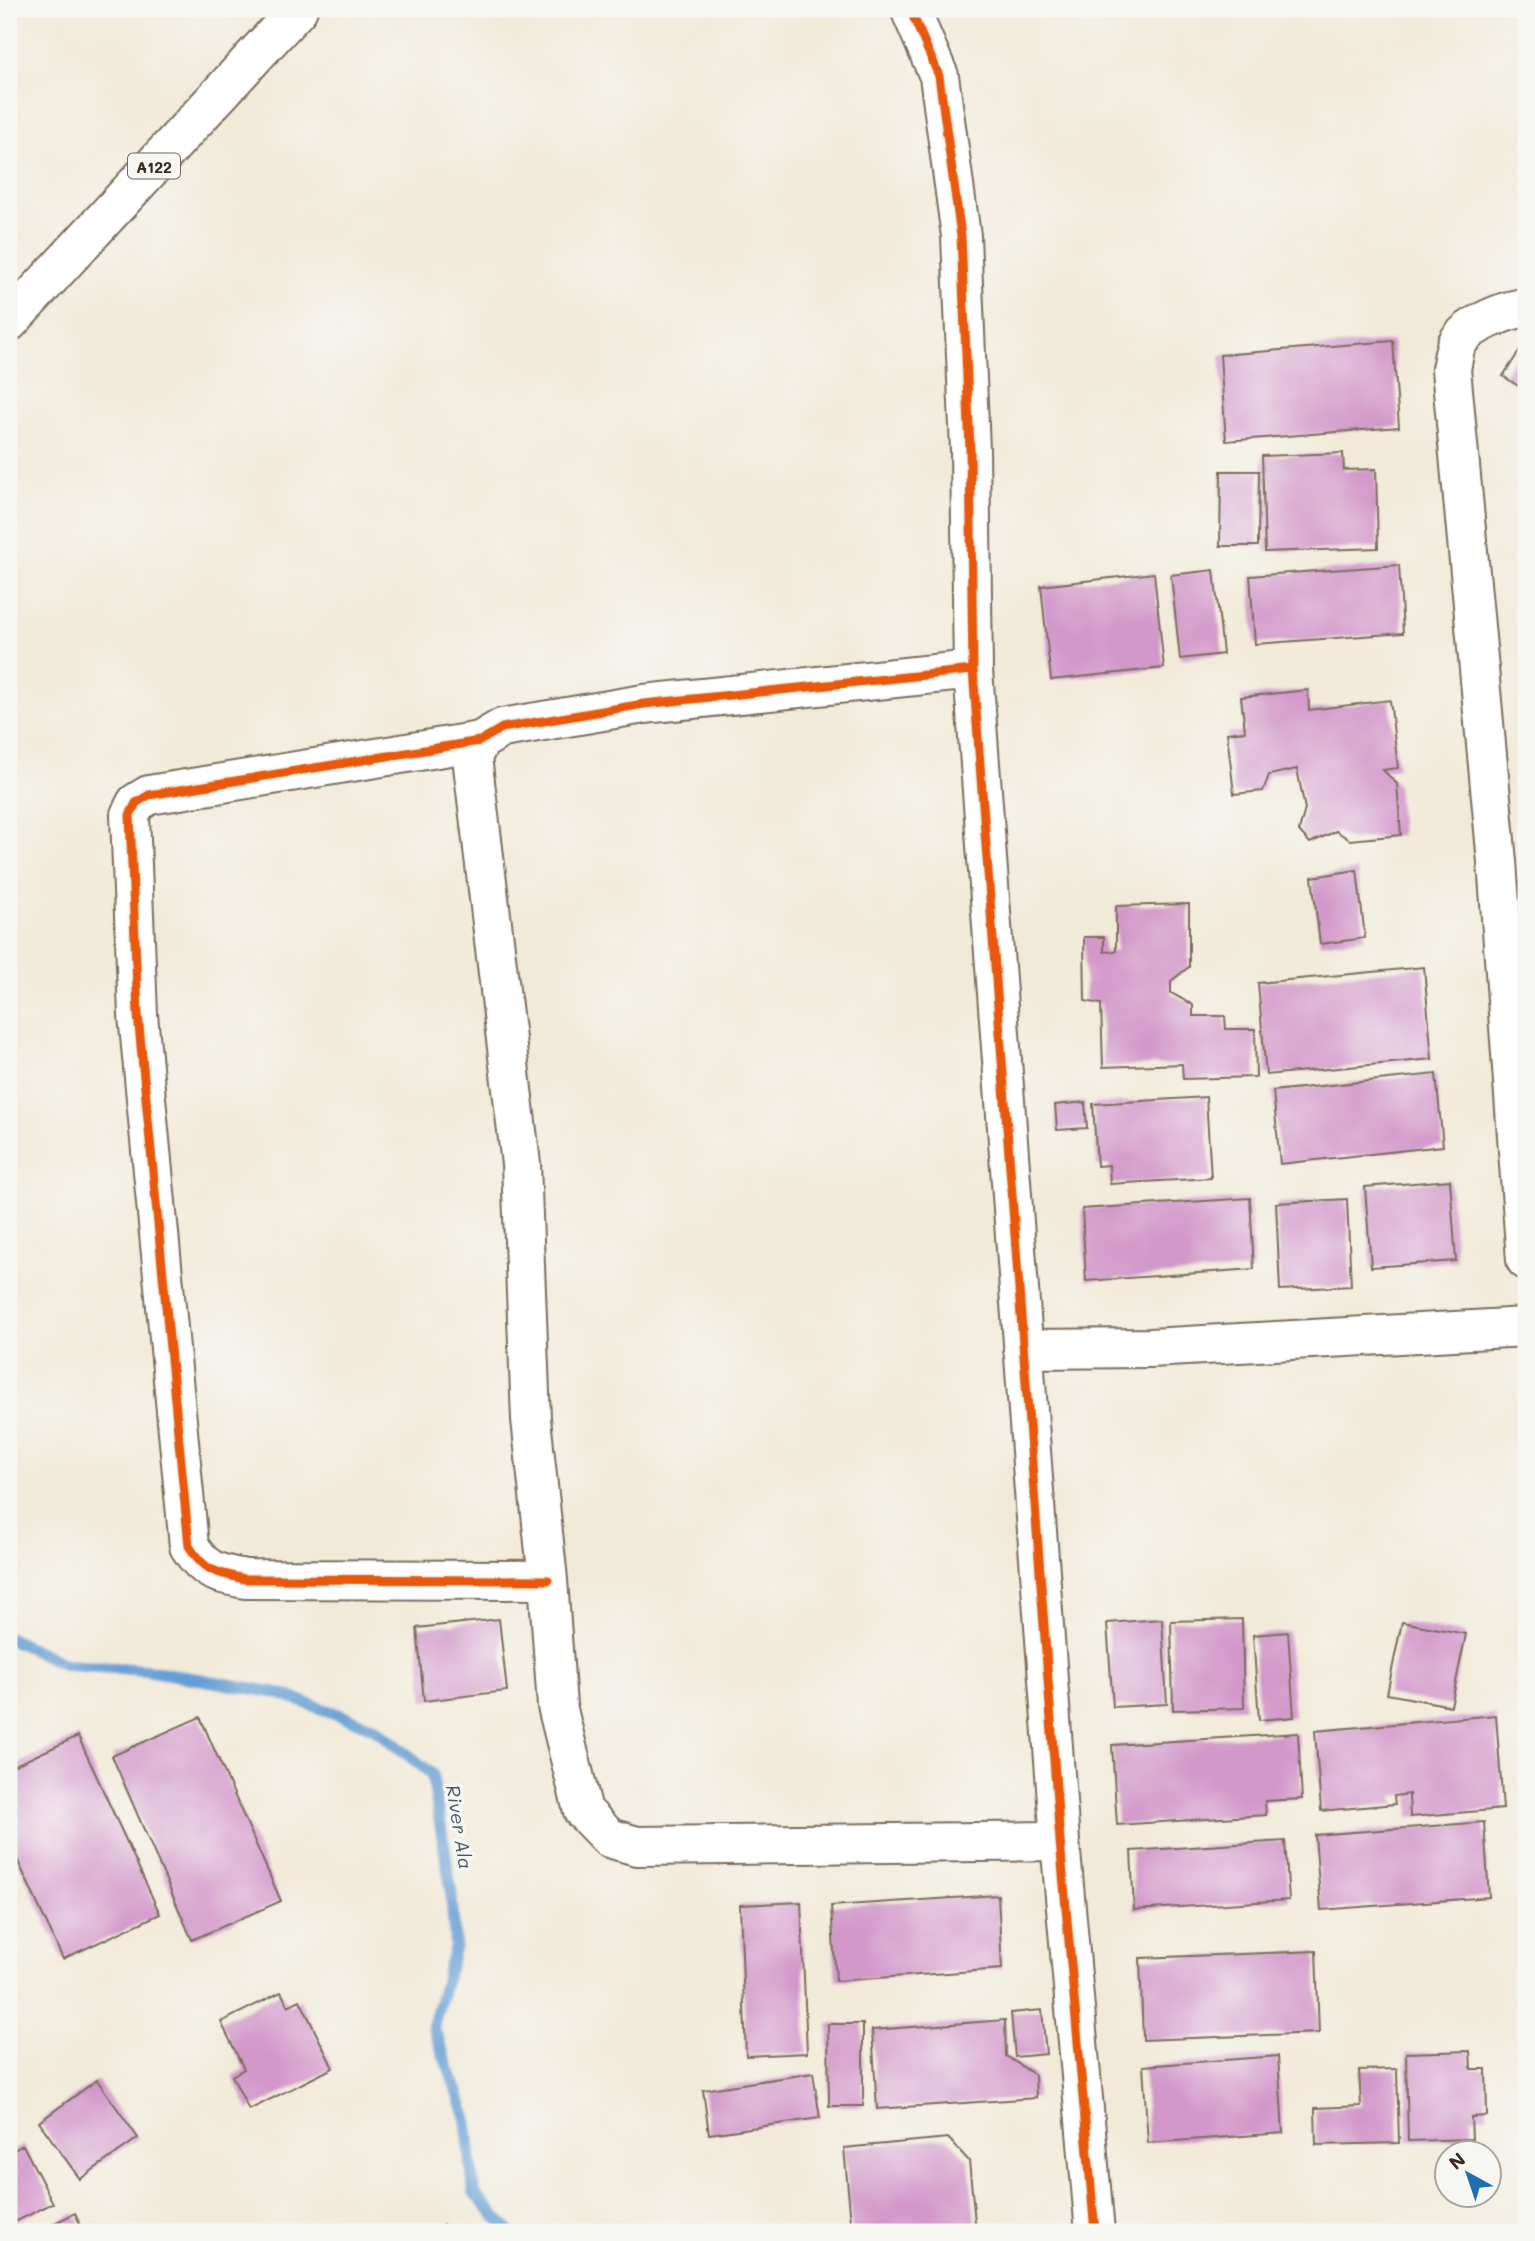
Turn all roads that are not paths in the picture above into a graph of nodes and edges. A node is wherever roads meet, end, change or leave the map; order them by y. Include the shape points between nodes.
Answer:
1 (299, 9) edge
2 (910, 9) edge
3 (1526, 308) edge
4 (9, 322) edge
5 (973, 670) junction
6 (480, 741) junction
7 (1511, 860) edge
8 (1526, 1260) edge
9 (1526, 1327) edge
10 (1023, 1349) junction
11 (548, 1580) junction
12 (1060, 1841) junction
13 (1096, 2232) edge

1 - 4 main road, A122
2 - 5 main road via 939,76 961,236
3 - 7 main road via 1482,321 1458,341 1451,369
5 - 6 main road via 644,704 502,728
5 - 10 main road
6 - 11 main road via 472,757 521,1164 531,1419
6 - 11 main road via 149,795 136,803 130,815 138,1016 189,1546 198,1561 213,1573 245,1579
7 - 8 main road
9 - 10 main road via 1150,1348
10 - 12 main road
11 - 12 main road via 557,1706 583,1811 609,1838 637,1846
12 - 13 main road

